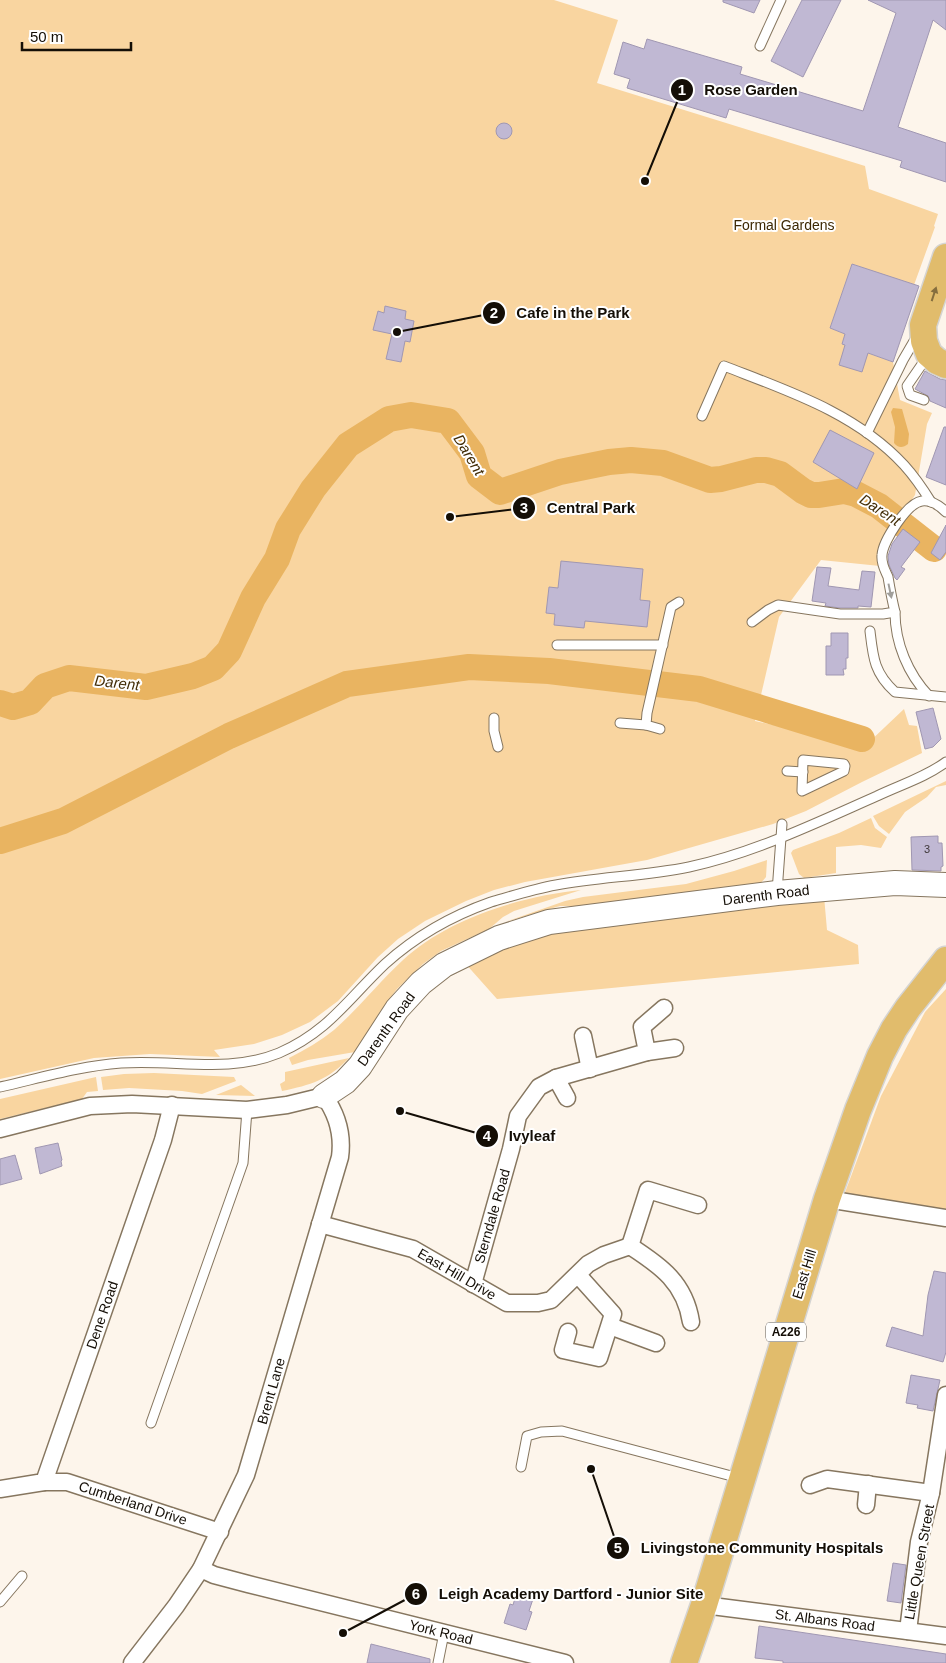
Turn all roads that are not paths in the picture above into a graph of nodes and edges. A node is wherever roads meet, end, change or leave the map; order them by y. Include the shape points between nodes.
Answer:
1 (781, 0) edge
2 (760, 46) dead end
3 (946, 257) edge
4 (923, 325) junction
5 (938, 360) edge
6 (924, 400) dead end
7 (702, 416) dead end
8 (867, 433) junction
9 (931, 502) junction
10 (946, 512) edge
11 (679, 602) dead end
12 (895, 612) junction
13 (752, 622) dead end
14 (870, 631) dead end
15 (557, 645) dead end
16 (663, 645) junction
17 (918, 692) junction
18 (946, 697) edge
19 (494, 718) dead end
20 (620, 723) dead end
21 (646, 725) junction
22 (660, 729) dead end
23 (498, 747) dead end
24 (946, 762) edge
25 (787, 771) dead end
26 (803, 772) junction
27 (782, 824) dead end
28 (781, 838) junction
29 (946, 885) edge
30 (777, 893) junction
31 (946, 960) edge
32 (664, 1008) dead end
33 (583, 1036) dead end
34 (675, 1048) dead end
35 (647, 1052) junction
36 (590, 1069) junction
37 (556, 1078) junction
38 (0, 1087) edge
39 (324, 1096) junction
40 (567, 1098) dead end
41 (172, 1105) junction
42 (247, 1110) junction
43 (0, 1129) edge
44 (827, 1199) junction
45 (698, 1205) dead end
46 (946, 1218) edge
47 (320, 1224) junction
48 (630, 1246) junction
49 (578, 1275) junction
50 (473, 1284) junction
51 (691, 1322) dead end
52 (610, 1326) junction
53 (568, 1332) dead end
54 (656, 1343) dead end
55 (946, 1394) edge
56 (151, 1423) dead end
57 (521, 1466) dead end
58 (742, 1479) junction
59 (44, 1482) junction
60 (868, 1484) junction
61 (810, 1485) dead end
62 (0, 1489) edge
63 (931, 1493) junction
64 (866, 1506) dead end
65 (220, 1532) junction
66 (201, 1569) junction
67 (22, 1576) dead end
68 (0, 1602) edge
69 (704, 1605) junction
70 (908, 1631) junction
71 (444, 1633) junction
72 (946, 1636) edge
73 (132, 1663) edge
74 (438, 1663) edge
75 (565, 1663) edge
76 (684, 1663) edge

1 - 2 lane
4 -> 3 main road
4 - 5 main road via 924,341
4 - 8 lane
5 - 6 lane via 907,386 910,395
7 - 8 lane via 724,366 799,395 833,411
8 - 9 lane via 905,465
9 - 10 lane
9 -> 12 lane via 914,504 908,510 894,528 882,554
11 - 16 lane via 671,607
12 - 13 lane via 840,614 778,605
12 - 17 lane via 904,657
14 - 17 lane via 877,671 888,686 894,692
15 - 16 lane
16 - 21 lane
17 - 18 lane
19 - 23 lane
20 - 21 lane
21 - 22 lane
24 - 28 lane
25 - 26 lane
26 - 26 lane via 802,791 844,771 845,766 803,760
27 - 28 lane
28 - 30 lane
28 - 38 lane via 691,866 555,885 462,913 405,946 335,1017 314,1034 278,1054 224,1065 120,1063
29 - 30 street, Darenth Road via 895,878
30 - 39 street, Darenth Road via 549,922 500,938 444,965 421,983 397,1009 360,1066 345,1082
31 - 44 main road, East Hill / A226 via 908,1008 880,1056
32 - 35 street via 642,1027
33 - 36 street
34 - 35 street, Sterndale Road
35 - 36 street, Sterndale Road
36 - 37 street, Sterndale Road
37 - 40 street
37 - 50 street, Sterndale Road via 539,1087 518,1116
39 - 42 street, Darenth Road
39 - 47 street, Brent Lane via 337,1123 342,1144
41 - 42 street, Darenth Road
41 - 43 street, Darenth Road via 90,1106
41 - 59 street, Dene Road via 163,1140
42 - 56 lane via 243,1163
44 - 46 street
44 - 58 main road, East Hill / A226
45 - 48 street via 648,1190
47 - 50 street, East Hill Drive via 413,1249
47 - 65 street, Brent Lane via 246,1475
48 - 49 street via 604,1255 588,1264
48 - 51 street via 677,1284 689,1309
49 - 50 street, East Hill Drive via 551,1300 538,1303 507,1303
49 - 52 street via 613,1314
52 - 53 street via 599,1358 563,1350
52 - 54 street
55 - 63 street, Little Queen Street
57 - 58 lane via 527,1436 562,1431
58 - 69 main road, East Hill / A226
59 - 62 street
59 - 65 street, Cumberland Drive via 67,1482
60 - 61 street, Little Queen Street via 826,1479
60 - 63 street, Little Queen Street
60 - 64 street
63 - 70 street, Little Queen Street via 919,1542
65 - 66 street, Brent Lane
66 - 71 street, York Road via 248,1584
66 - 73 street, Brent Lane
67 - 68 lane
69 - 70 street, St. Albans Road
69 - 76 main road, East Hill / A226
70 - 72 street, St. Albans Road
71 - 74 lane
71 - 75 street, York Road

